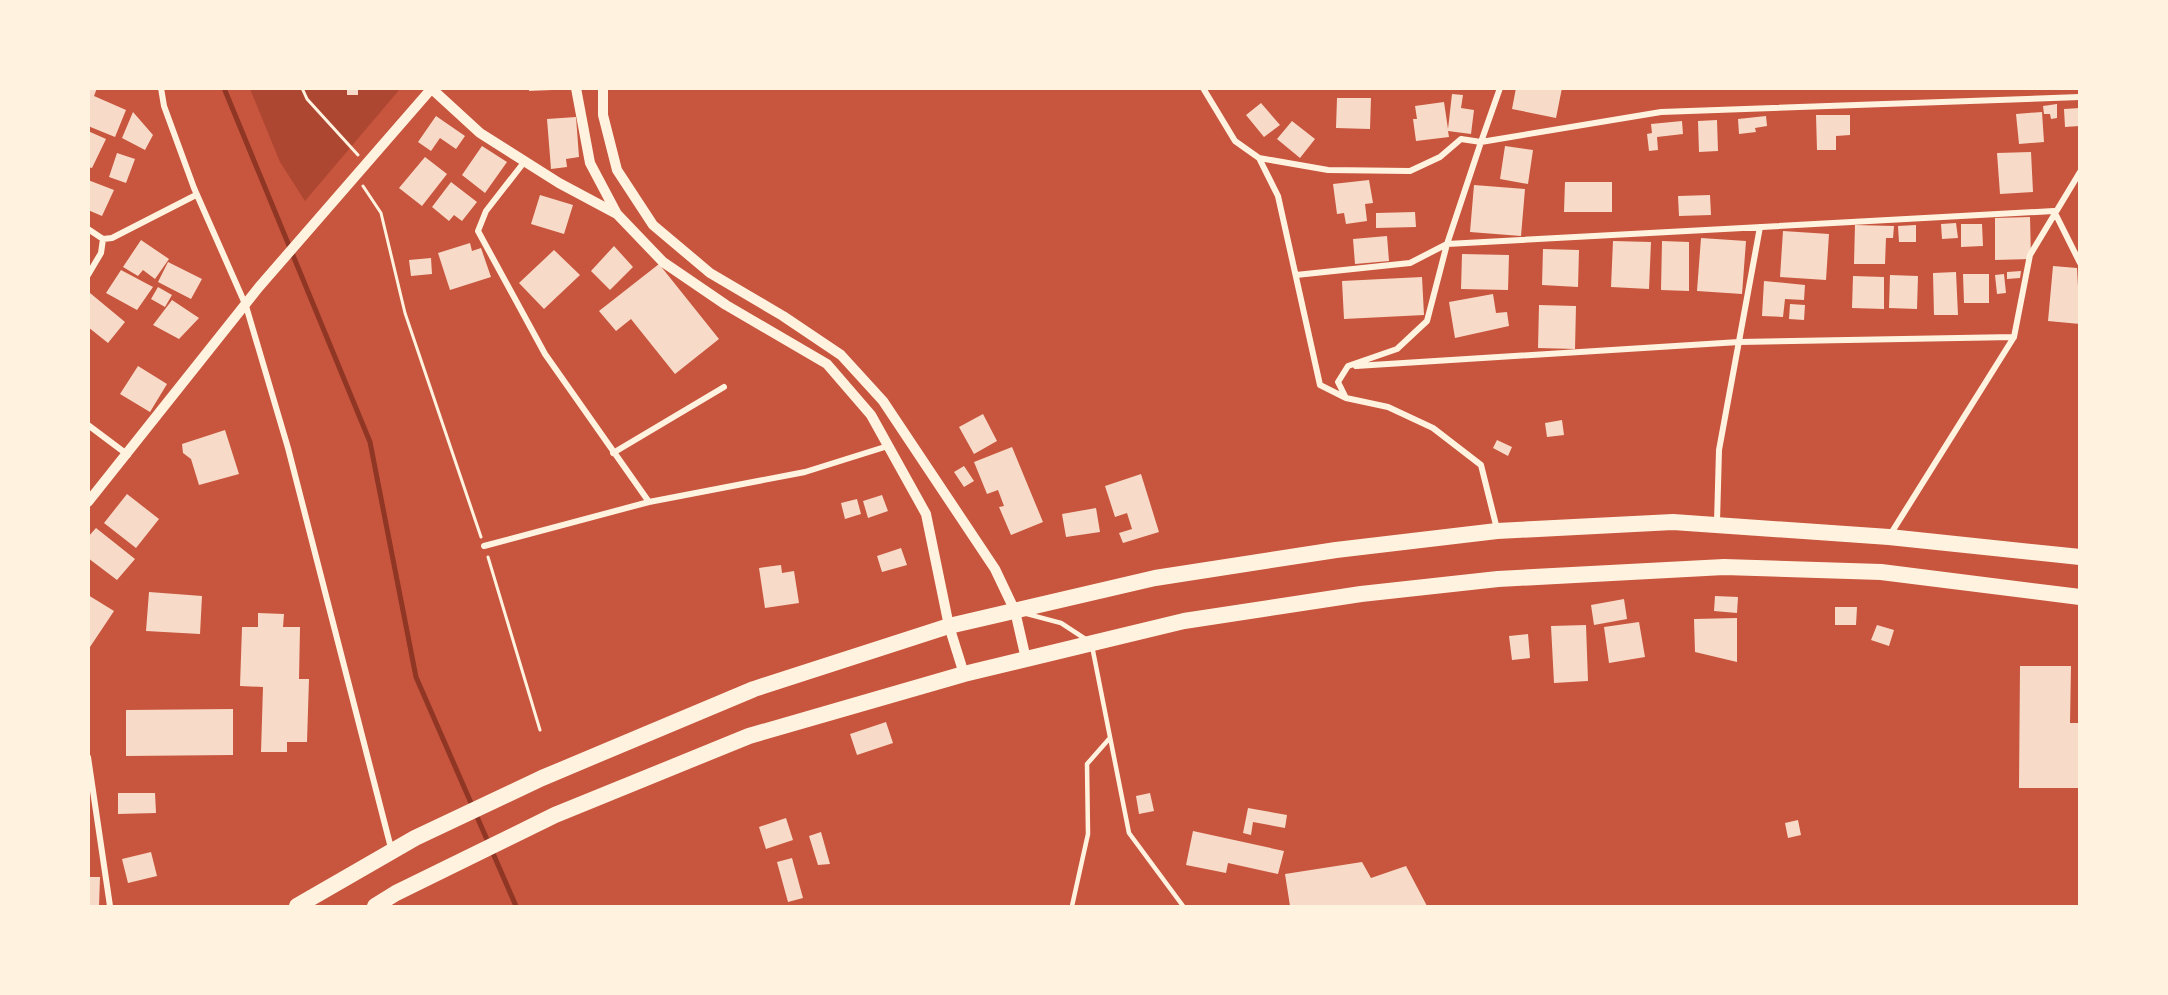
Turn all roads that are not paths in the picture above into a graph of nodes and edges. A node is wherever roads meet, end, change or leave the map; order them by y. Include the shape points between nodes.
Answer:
1 (161, 88) edge
2 (576, 88) edge
3 (603, 88) edge
4 (1203, 88) edge
5 (1500, 88) edge
6 (432, 89) edge
7 (2079, 97) edge
8 (1481, 142) junction
9 (1259, 158) junction
10 (525, 161) junction
11 (2079, 172) edge
12 (196, 195) junction
13 (2054, 211) junction
14 (617, 214) junction
15 (1760, 227) junction
16 (88, 229) edge
17 (103, 238) junction
18 (1447, 244) junction
19 (2079, 263) edge
20 (88, 275) edge
21 (1296, 275) junction
22 (246, 306) junction
23 (2014, 337) junction
24 (1739, 342) junction
25 (1348, 366) junction
26 (724, 387) dead end
27 (1346, 398) junction
28 (88, 425) edge
29 (888, 446) junction
30 (614, 453) junction
31 (128, 455) junction
32 (88, 501) edge
33 (649, 502) junction
34 (1716, 526) junction
35 (1497, 531) junction
36 (1889, 537) junction
37 (484, 546) road end
38 (2077, 554) edge
39 (2079, 597) edge
40 (1016, 611) junction
41 (949, 626) junction
42 (1092, 643) junction
43 (1026, 659) junction
44 (964, 674) junction
45 (1109, 739) junction
46 (88, 757) edge
47 (392, 852) junction
48 (110, 906) edge
49 (297, 906) edge
50 (375, 906) edge
51 (1072, 906) edge
52 (1183, 906) edge

1 - 12 street
2 - 14 street via 590,163
3 - 40 street via 603,115 617,170 653,225 710,273 841,355 883,401 925,461 995,569
4 - 9 street via 1234,141
5 - 8 street
6 - 10 street via 480,133
6 - 22 street
7 - 8 street via 1661,112
8 - 9 street via 1461,139 1440,157 1410,171 1328,170
8 - 18 street
9 - 21 street via 1278,196
10 - 14 street
10 - 30 street via 486,211 478,231 545,354
11 - 13 street
12 - 17 street via 138,226
12 - 22 street
13 - 15 street
13 - 19 street
13 - 23 street via 2030,255
14 - 29 street via 663,262 726,305 826,364 871,415
15 - 18 street
15 - 24 street
16 - 17 street
17 - 20 street via 101,253
18 - 21 street via 1410,262
18 - 25 street via 1427,321 1397,349
21 - 27 street via 1320,385
22 - 31 street
22 - 47 street via 288,448
23 - 24 street
23 - 36 street
24 - 25 street
24 - 34 street via 1719,450
25 - 27 street via 1338,382
26 - 30 street
27 - 35 street via 1388,407 1433,428 1481,465
28 - 31 street
29 - 33 street via 806,472
29 - 41 street via 926,514
30 - 33 street
31 - 32 street
33 - 37 street
34 - 35 highway via 1673,522
34 - 36 highway
35 - 40 highway via 1336,550 1155,578
36 - 38 highway
39 - 42 highway via 1881,572 1724,567 1498,579 1361,594 1184,621
40 - 41 highway
40 - 42 lane via 1061,623
40 - 43 street
41 - 44 street
41 - 47 highway via 754,689 542,778
42 - 43 highway
42 - 45 lane
43 - 44 highway
44 - 50 highway via 749,736 555,815
45 - 51 lane via 1087,764 1088,834
45 - 52 lane via 1129,832
46 - 48 street
47 - 49 highway

